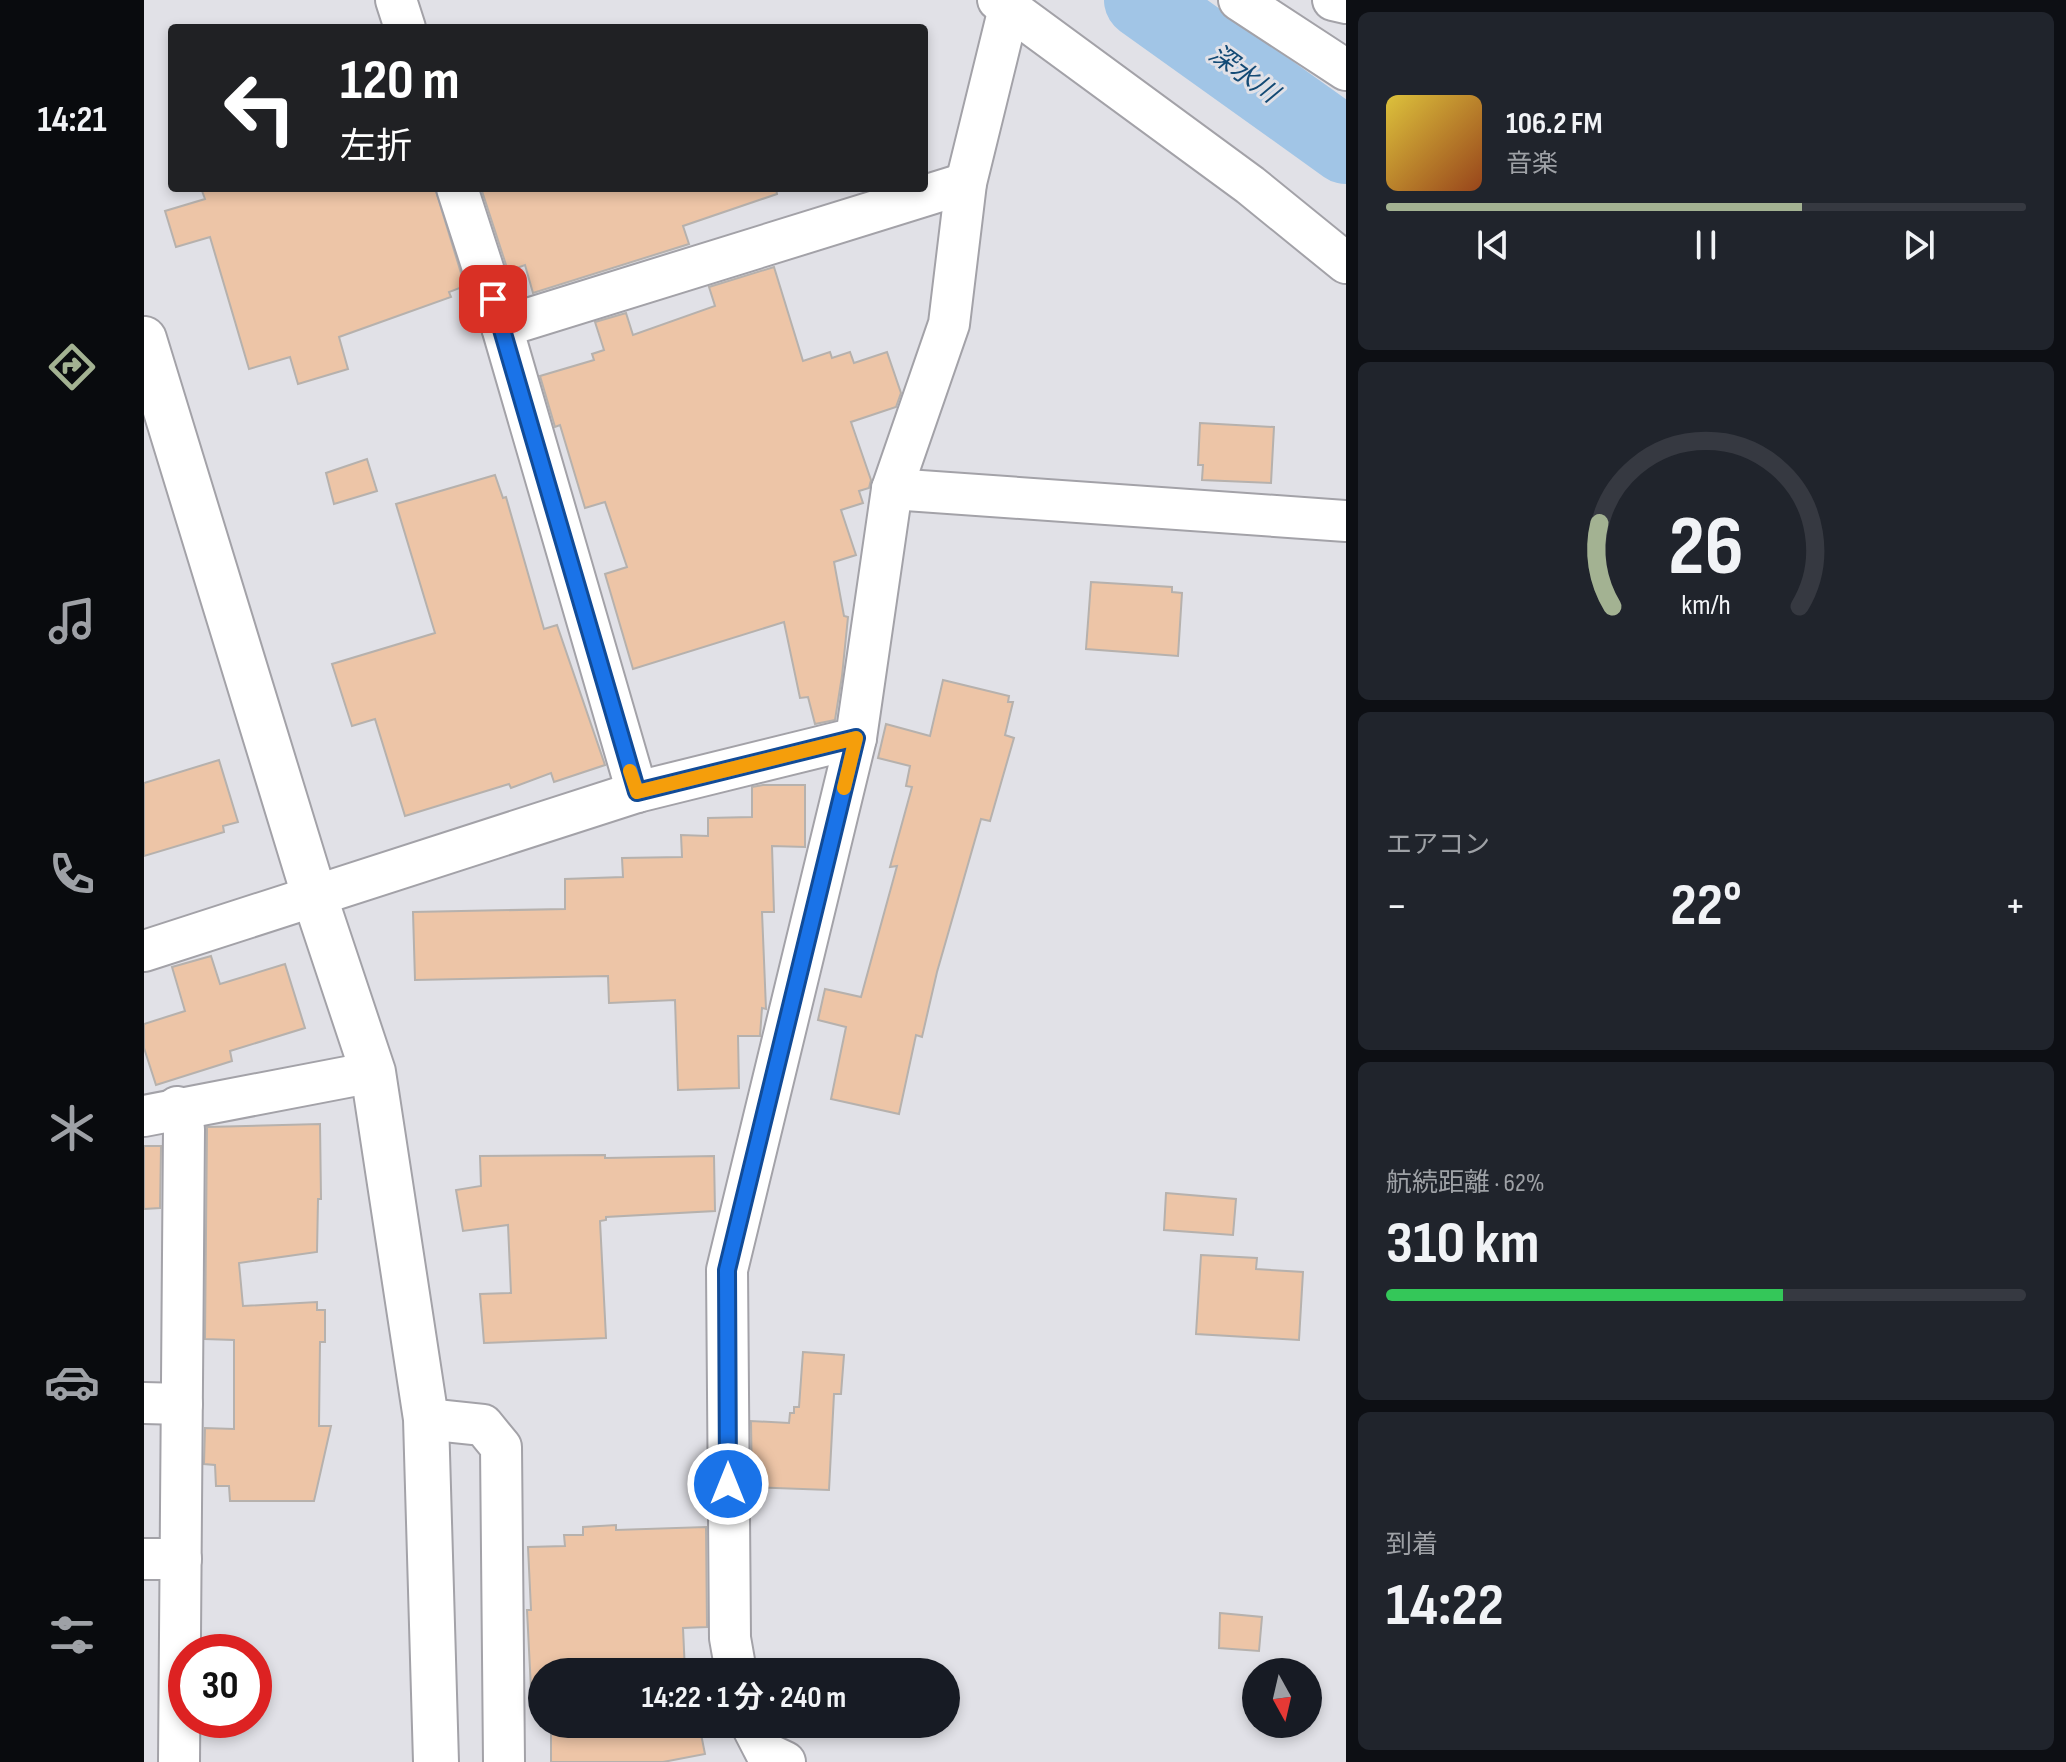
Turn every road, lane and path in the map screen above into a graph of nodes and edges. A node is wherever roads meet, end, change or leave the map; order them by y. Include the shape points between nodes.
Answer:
1 (396, 0) edge
2 (1239, 0) edge
3 (1333, 0) edge
4 (1346, 3) edge
5 (1003, 4) edge
6 (404, 24) edge
7 (1346, 70) edge
8 (966, 183) junction
9 (458, 192) edge
10 (1346, 263) edge
11 (502, 327) junction
12 (144, 339) edge
13 (892, 489) junction
14 (1346, 521) edge
15 (856, 738) junction
16 (637, 792) junction
17 (315, 898) junction
18 (144, 951) edge
19 (373, 1072) junction
20 (160, 1112) edge
21 (163, 1404) edge
22 (426, 1419) junction
23 (162, 1559) edge
24 (734, 1658) edge
25 (167, 1757) edge
26 (436, 1762) edge
27 (504, 1762) edge

1 - 6 street
2 - 7 street
3 - 4 street
5 - 8 street
5 - 10 street via 1250,185
8 - 11 street
8 - 13 street via 949,324
9 - 11 street
11 - 16 street
12 - 17 street
13 - 14 street
13 - 15 street
15 - 16 street
15 - 24 street via 727,1270
16 - 17 street
17 - 18 street
17 - 19 street
19 - 20 street
19 - 22 street
20 - 21 street via 184,1129
21 - 23 street
22 - 26 street
22 - 27 street via 483,1425 501,1447
23 - 25 street

